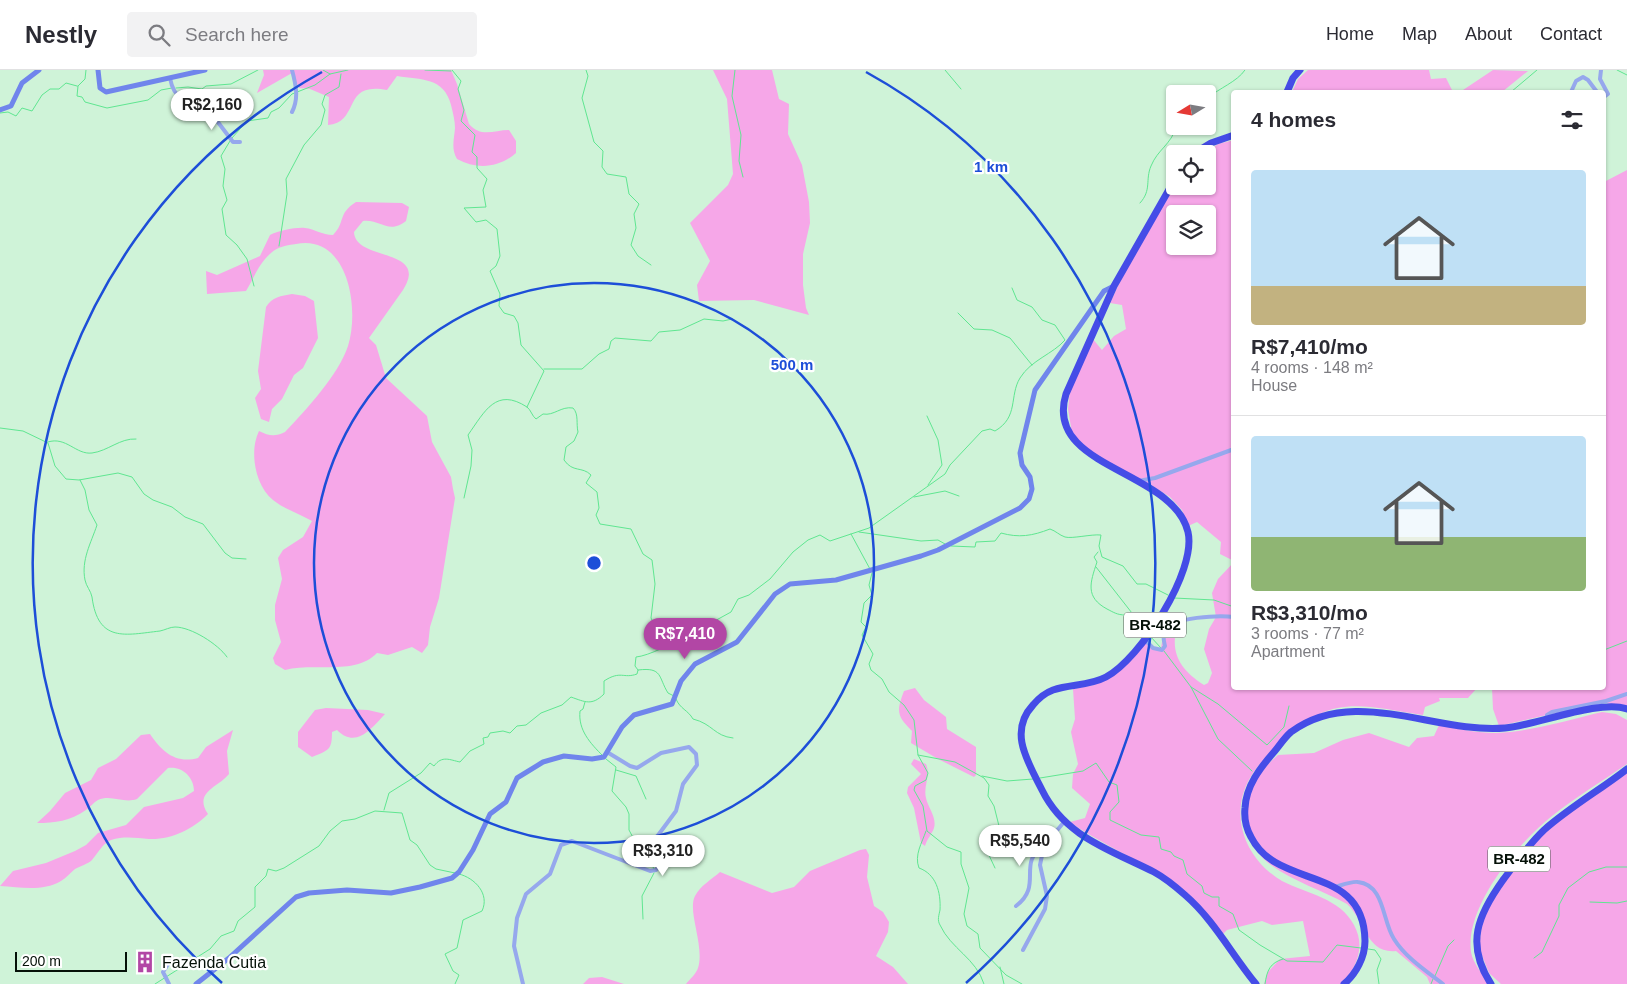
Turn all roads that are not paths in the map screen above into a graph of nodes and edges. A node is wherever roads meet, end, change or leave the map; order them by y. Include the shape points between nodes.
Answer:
1 (39, 70) edge
2 (98, 70) edge
3 (205, 70) edge
4 (292, 70) edge
5 (1300, 70) edge
6 (1601, 70) edge
7 (170, 78) junction
8 (1288, 90) edge
9 (1572, 90) edge
10 (1596, 90) edge
11 (1606, 90) edge
12 (190, 100) junction
13 (216, 101) dead end
14 (0, 110) edge
15 (292, 112) dead end
16 (1231, 136) edge
17 (240, 142) dead end
18 (1208, 145) edge
19 (1166, 195) edge
20 (1114, 286) junction
21 (1231, 449) edge
22 (1138, 481) junction
23 (1231, 617) edge
24 (1144, 639) junction
25 (1627, 694) edge
26 (1627, 709) edge
27 (1546, 720) junction
28 (607, 752) junction
29 (1627, 769) edge
30 (1064, 822) junction
31 (1044, 846) junction
32 (1336, 887) junction
33 (1016, 906) dead end
34 (1023, 950) dead end
35 (172, 958) dead end
36 (169, 984) edge
37 (196, 984) edge
38 (524, 984) edge
39 (1256, 984) edge
40 (1344, 984) edge
41 (1443, 984) edge
42 (1491, 984) edge

1 - 14 street via 22,83 11,106
2 - 7 street via 100,88 106,92
3 - 7 street
4 - 15 street via 296,104
5 - 8 highway
6 - 11 street via 1600,79
7 - 12 street via 173,92
9 - 10 street via 1576,81 1583,77
12 - 13 street
12 - 17 street via 211,113 233,142
16 - 18 highway
19 - 20 highway, BR-482
20 - 22 highway, BR-482 via 1066,394 1064,408 1067,426 1076,442 1099,460
20 - 28 street via 1104,291 1035,390 1020,453 1032,490 1020,508 922,556 836,580 790,584 776,594 737,642 694,664 681,680 672,704 634,715 622,727
21 - 22 street via 1155,478
22 - 24 highway, BR-482 via 1174,505 1183,519 1189,542 1170,602
23 - 24 street via 1177,621 1164,631 1165,646 1162,650 1153,648
24 - 30 highway, BR-482 via 1110,674 1086,685 1048,692 1025,714 1020,733 1024,754 1048,802
25 - 27 street via 1552,712
26 - 27 highway via 1608,706
27 - 32 highway via 1504,728 1482,728 1356,711 1322,716 1291,732 1261,767 1248,792 1244,808 1247,829 1257,848 1272,860
28 - 37 street via 592,760 564,756 550,760 517,778 506,802 490,814 473,850 452,878 391,893 347,890 296,897
28 - 38 street via 637,768 661,753 689,747 698,762 683,784 679,806 656,838 659,866 656,870 572,841 561,844 550,874 526,894 517,918 514,946
29 - 42 highway, BR-482 via 1544,830 1487,903 1479,920 1477,948
30 - 31 street
30 - 39 highway, BR-482 via 1088,840 1156,873 1185,895 1202,912
31 - 33 street via 1036,851 1031,861 1029,892
31 - 34 street via 1040,865 1046,910
32 - 40 highway via 1347,894 1357,907 1365,933 1362,959
32 - 41 street via 1357,881 1376,893 1394,940
35 - 36 street via 165,977

